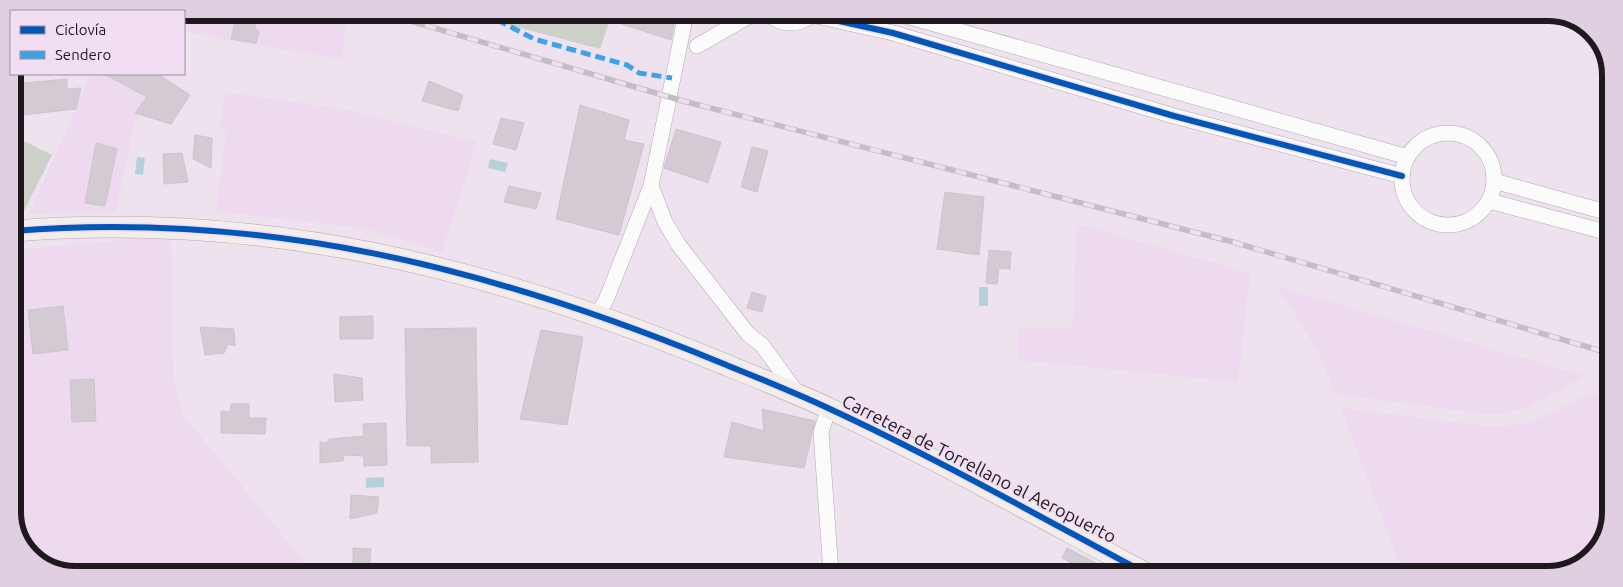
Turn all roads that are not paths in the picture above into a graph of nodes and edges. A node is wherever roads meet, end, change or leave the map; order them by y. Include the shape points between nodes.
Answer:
1 (685, 21) edge
2 (741, 21) edge
3 (780, 21) edge
4 (799, 21) edge
5 (839, 21) edge
6 (925, 21) edge
7 (697, 46) dead end
8 (1408, 157) junction
9 (1402, 176) junction
10 (1494, 181) junction
11 (651, 186) junction
12 (1489, 201) junction
13 (1602, 211) edge
14 (21, 230) edge
15 (1602, 231) edge
16 (598, 315) junction
17 (797, 394) junction
18 (829, 408) junction
19 (830, 566) edge
20 (1132, 566) edge

1 - 11 street
2 - 7 street
3 - 4 street via 793,24
5 - 9 street via 893,33 1174,116
6 - 8 street
8 - 9 street
8 - 10 street via 1431,136 1446,133 1462,135 1486,152
9 - 12 street via 1408,202 1430,222 1444,226 1459,224 1473,219
10 - 12 street
10 - 13 street
11 - 16 street
11 - 17 street via 665,222 678,244 748,334 762,345
12 - 15 street
14 - 16 street, Carretera de Torrellano al Aeropuerto via 135,226 232,231 315,241 393,255 507,285
16 - 17 street, Carretera de Torrellano al Aeropuerto
17 - 18 street, Carretera de Torrellano al Aeropuerto
18 - 19 street via 820,432
18 - 20 street, Carretera de Torrellano al Aeropuerto via 904,444

